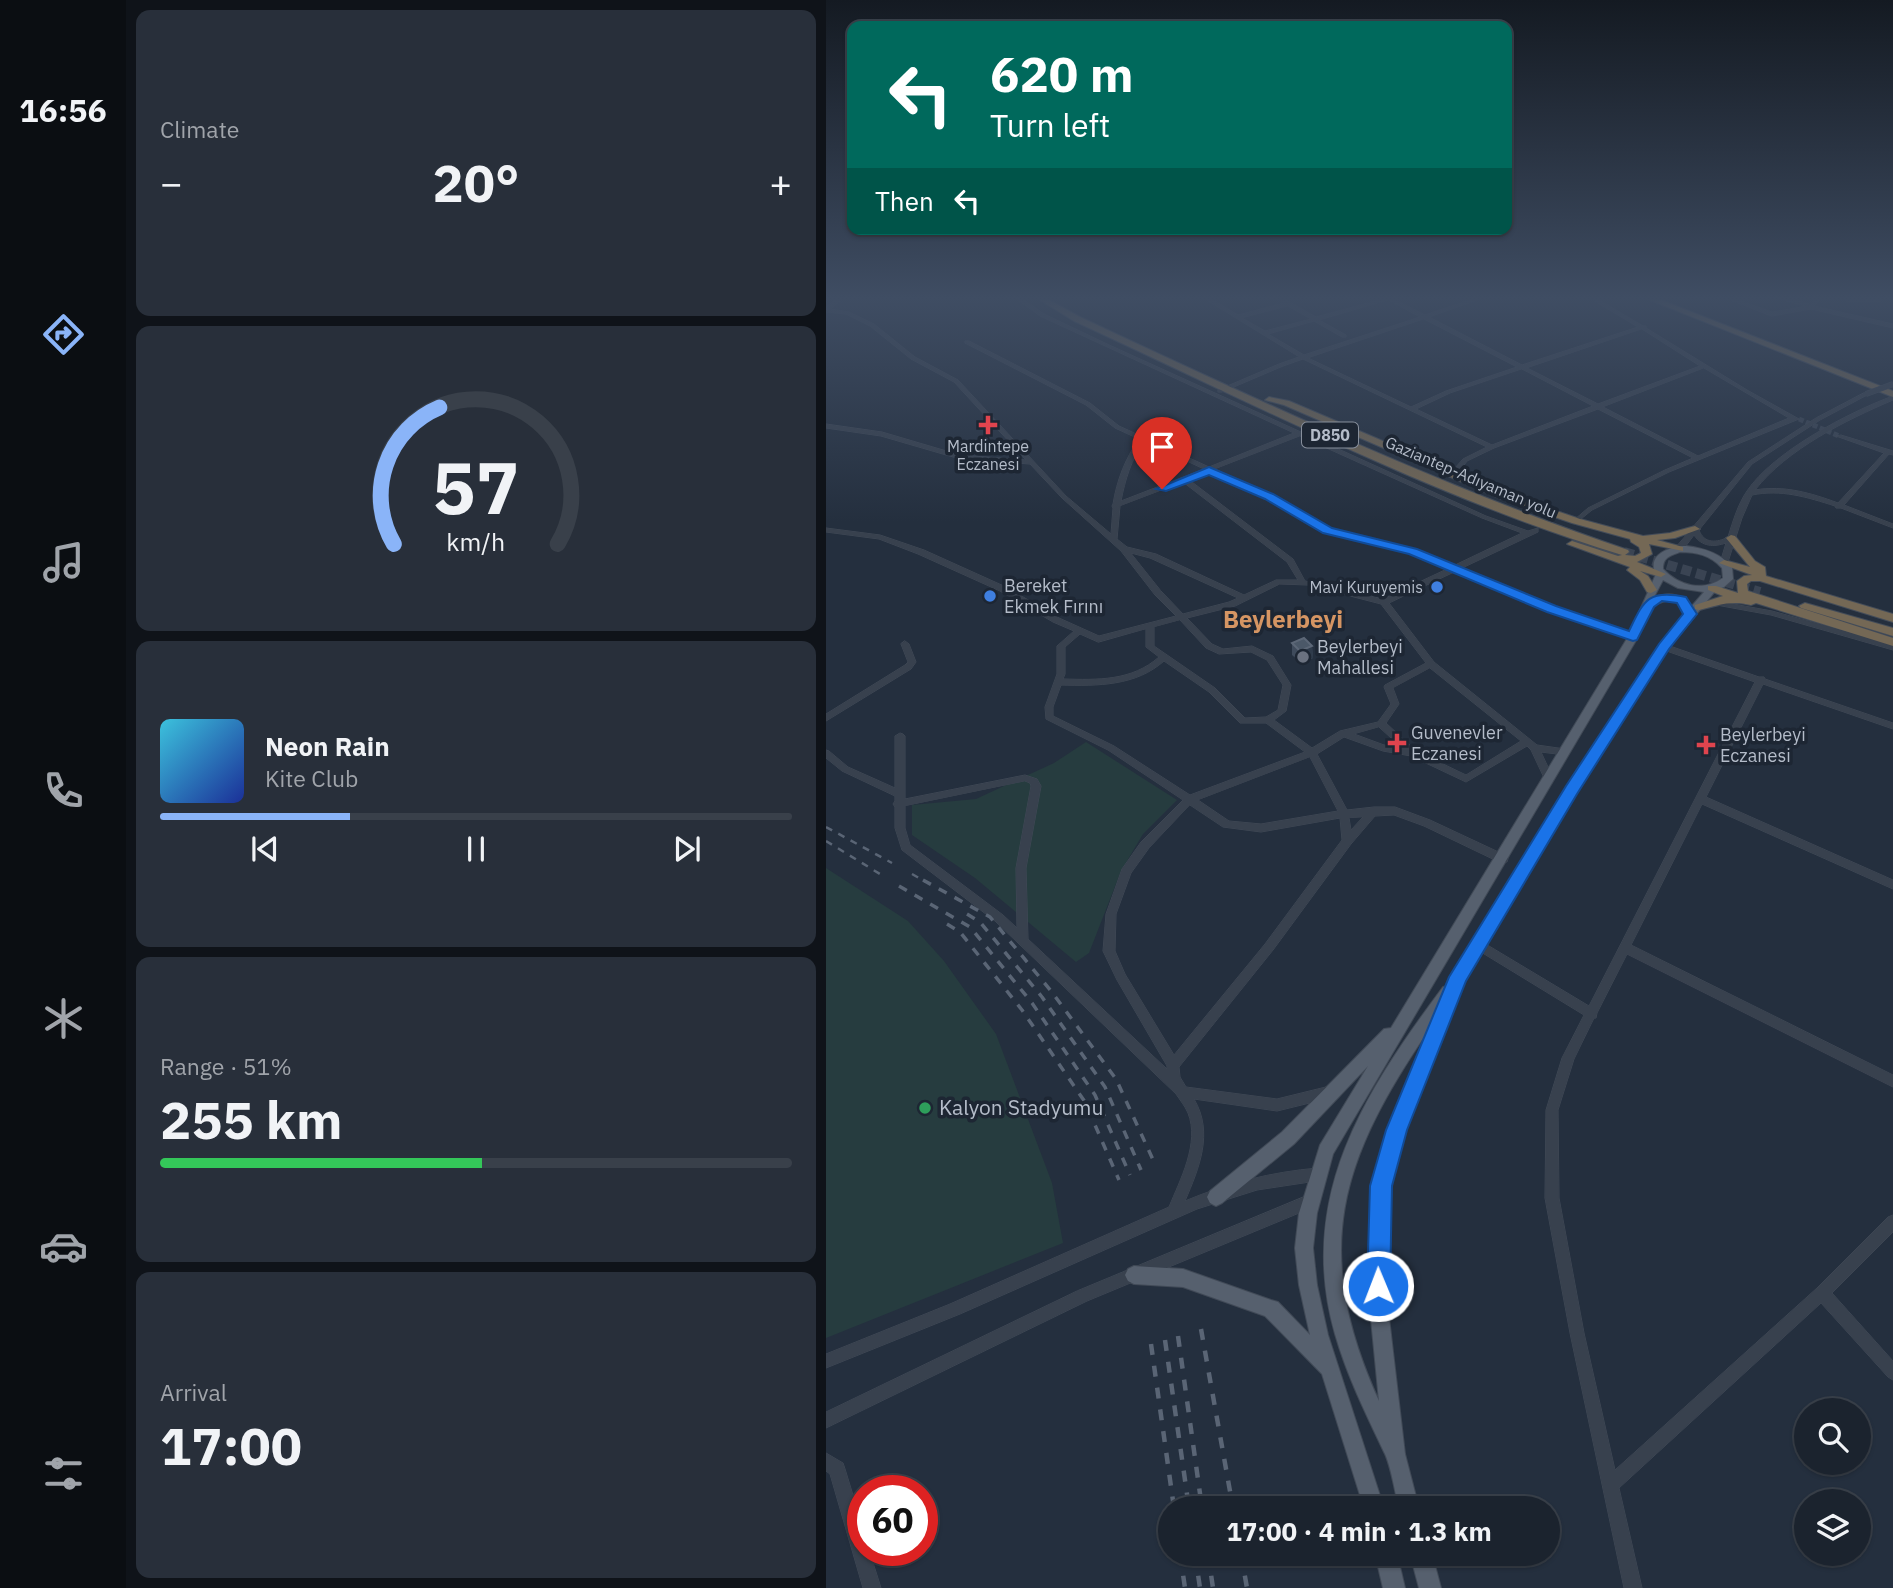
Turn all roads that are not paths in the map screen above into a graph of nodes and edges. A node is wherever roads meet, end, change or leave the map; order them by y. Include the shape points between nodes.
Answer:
1 (943, 374) edge
2 (1030, 374) edge
3 (1168, 374) edge
4 (1203, 374) edge
5 (1205, 374) edge
6 (1260, 374) edge
7 (1343, 374) edge
8 (1503, 374) edge
9 (1535, 374) edge
10 (1682, 374) edge
11 (1718, 374) edge
12 (1838, 374) edge
13 (1867, 374) edge
14 (1893, 384) edge
15 (1230, 386) junction
16 (1213, 395) junction
17 (1893, 396) edge
18 (1267, 403) junction
19 (1600, 405) junction
20 (1411, 408) junction
21 (826, 426) edge
22 (1298, 434) junction
23 (1839, 436) tunnel mouth
24 (1142, 439) junction
25 (1492, 447) junction
26 (1891, 453) edge
27 (1696, 457) junction
28 (1030, 462) junction
29 (1209, 471) junction
30 (1768, 471) junction
31 (1185, 480) junction
32 (1472, 483) junction
33 (1749, 493) junction
34 (1797, 493) junction
35 (1115, 506) junction
36 (1838, 507) junction
37 (1576, 521) junction
38 (1590, 525) junction
39 (1893, 526) edge
40 (1695, 528) junction
41 (826, 530) edge
42 (1532, 531) junction
43 (1554, 537) junction
44 (1731, 538) junction
45 (1114, 539) junction
46 (1124, 549) junction
47 (1627, 549) tunnel mouth
48 (1679, 550) junction
49 (1605, 557) junction
50 (1724, 563) junction
51 (1453, 567) junction
52 (1661, 574) junction
53 (1778, 578) junction
54 (1303, 583) junction
55 (1242, 597) junction
56 (1650, 597) junction
57 (1384, 602) junction
58 (1703, 603) junction
59 (1850, 604) junction
60 (1180, 616) junction
61 (1893, 618) edge
62 (1150, 625) junction
63 (1893, 626) edge
64 (1841, 627) junction
65 (1079, 631) junction
66 (1893, 632) edge
67 (1633, 637) junction
68 (905, 644) dead end
69 (1893, 645) edge
70 (1664, 647) junction
71 (1165, 656) junction
72 (1431, 664) junction
73 (1761, 678) junction
74 (1058, 682) junction
75 (826, 718) edge
76 (1268, 720) junction
77 (1381, 724) junction
78 (1893, 726) edge
79 (1343, 733) junction
80 (900, 736) dead end
81 (1532, 744) junction
82 (1565, 752) junction
83 (826, 753) edge
84 (1312, 753) junction
85 (1413, 753) junction
86 (1549, 780) junction
87 (898, 798) junction
88 (1190, 799) junction
89 (1701, 799) junction
90 (1374, 811) junction
91 (1344, 814) junction
92 (1347, 841) junction
93 (1503, 859) junction
94 (1893, 885) edge
95 (1023, 940) junction
96 (1480, 946) junction
97 (1626, 948) junction
98 (1458, 977) junction
99 (1409, 1013) junction
100 (1592, 1014) junction
101 (1173, 1065) junction
102 (1893, 1081) edge
103 (1338, 1090) junction
104 (1183, 1092) junction
105 (1318, 1175) junction
106 (1342, 1181) junction
107 (1216, 1197) junction
108 (1337, 1199) junction
109 (1311, 1201) junction
110 (1173, 1213) junction
111 (1893, 1222) edge
112 (1134, 1275) junction
113 (1822, 1293) junction
114 (826, 1361) edge
115 (1330, 1369) junction
116 (1893, 1372) edge
117 (826, 1420) edge
118 (1395, 1454) junction
119 (826, 1461) edge
120 (1610, 1486) junction
121 (1370, 1496) edge
122 (1406, 1496) edge
123 (1389, 1566) edge
124 (1424, 1566) edge
125 (1633, 1587) edge
126 (872, 1588) edge
127 (1394, 1588) edge
128 (1430, 1588) edge

1 - 28 street via 956,381
2 - 24 street
3 - 16 street
4 - 15 highway, Gaziantep-Adıyaman yolu / D850
5 - 15 highway, Gaziantep-Adıyaman yolu / D850
6 - 15 street
7 - 20 street
8 - 20 street
9 - 19 street
10 - 19 street
11 - 27 street via 1796,419
12 - 17 highway
13 - 14 highway
14 - 40 street, bridge via 1818,419 1750,463
15 - 16 street
15 - 18 highway, Gaziantep-Adıyaman yolu / D850
16 - 22 street
17 - 30 street
18 - 32 highway via 1286,403
18 - 42 highway via 1277,418
18 - 47 highway, Gaziantep-Adıyaman yolu / D850 via 1401,466 1563,532
19 - 25 street
19 - 27 street
20 - 25 street
21 - 28 street via 881,434 961,457
22 - 29 street
22 - 42 street via 1484,517
23 - 26 street
24 - 29 street
24 - 35 street via 1128,457
25 - 32 street via 1459,466
26 - 36 street
27 - 37 street via 1590,509
28 - 45 street
29 - 31 street
29 - 51 street via 1269,496 1328,531
30 - 33 street
30 - 34 street
31 - 35 street
31 - 54 street via 1290,561
32 - 37 highway
33 - 34 street via 1764,489
33 - 44 street
34 - 36 street
35 - 45 street
36 - 39 street
37 - 38 highway
37 - 43 highway via 1637,541 1647,548 1647,554 1626,559
38 - 40 highway via 1647,537
38 - 48 highway
40 - 44 street via 1700,539 1709,543
40 - 48 street
41 - 65 street via 880,537 921,552 1003,589
42 - 43 highway
42 - 51 street
43 - 49 highway
44 - 50 street
44 - 53 highway via 1751,563
45 - 46 street
46 - 55 street via 1153,556
46 - 60 street
48 - 50 main road via 1704,552
48 - 52 main road via 1660,558
49 - 52 highway
49 - 56 highway via 1644,578
50 - 53 highway
50 - 58 main road via 1728,579
51 - 57 street
51 - 67 street via 1551,609
52 - 56 main road
52 - 58 main road
53 - 59 highway
54 - 55 street via 1279,582
54 - 57 street
55 - 60 street via 1223,607
56 - 58 main road via 1675,596 1686,604
56 - 67 main road
57 - 72 street
58 - 64 highway via 1763,606
58 - 69 street via 1772,613
58 - 70 main road
59 - 61 highway
59 - 64 highway via 1761,578 1741,583 1748,596
60 - 62 street
60 - 76 street via 1218,651 1252,649 1270,659 1287,685 1282,711
62 - 65 street via 1098,639
62 - 71 street via 1150,647
63 - 66 highway via 1762,589
64 - 69 highway
65 - 74 street via 1061,646
67 - 82 main road
68 - 75 street via 912,662 908,667
70 - 73 street
70 - 96 main road
71 - 74 street via 1151,671 1109,683
71 - 76 street via 1212,690 1243,721
72 - 77 street via 1388,687 1395,704
72 - 81 street
73 - 78 street
73 - 89 street
74 - 88 street via 1049,717 1111,748
76 - 84 street
77 - 79 street
77 - 85 street
79 - 84 street
79 - 85 street
80 - 87 street
81 - 82 street
81 - 85 street via 1466,779
81 - 86 street
82 - 86 main road
83 - 87 street
84 - 88 street
84 - 91 street
86 - 93 main road
87 - 95 street via 900,835 906,847
87 - 95 street via 1025,778 1034,781 1021,868
88 - 91 street via 1240,828
88 - 101 street via 1145,845 1126,872 1109,929 1109,951 1121,978
89 - 94 street
89 - 97 street
90 - 91 street
90 - 92 street
90 - 93 street via 1395,811
91 - 92 street
92 - 101 street
93 - 99 main road
95 - 104 street
96 - 98 main road
96 - 100 street
97 - 100 street
97 - 102 street
98 - 106 main road via 1369,1118
98 - 118 main road via 1396,1130 1381,1186 1379,1309
99 - 103 main road
99 - 105 main road via 1326,1151
100 - 120 street via 1568,1058 1552,1110 1552,1198
101 - 104 street
103 - 104 street via 1277,1105
103 - 107 main road
104 - 110 street via 1195,1111 1197,1133 1191,1170
105 - 106 main road
105 - 107 street via 1262,1181
105 - 109 main road
106 - 108 main road
107 - 110 street
108 - 109 main road
108 - 118 main road via 1331,1252 1338,1304 1368,1402
109 - 112 street
109 - 115 main road via 1304,1248 1308,1285
110 - 114 street via 910,1330
111 - 113 street
112 - 115 main road via 1183,1278 1271,1310
112 - 117 street
113 - 116 street
113 - 120 street
115 - 121 main road
118 - 122 main road
119 - 126 street via 837,1469
120 - 125 street
123 - 127 main road
124 - 128 main road

